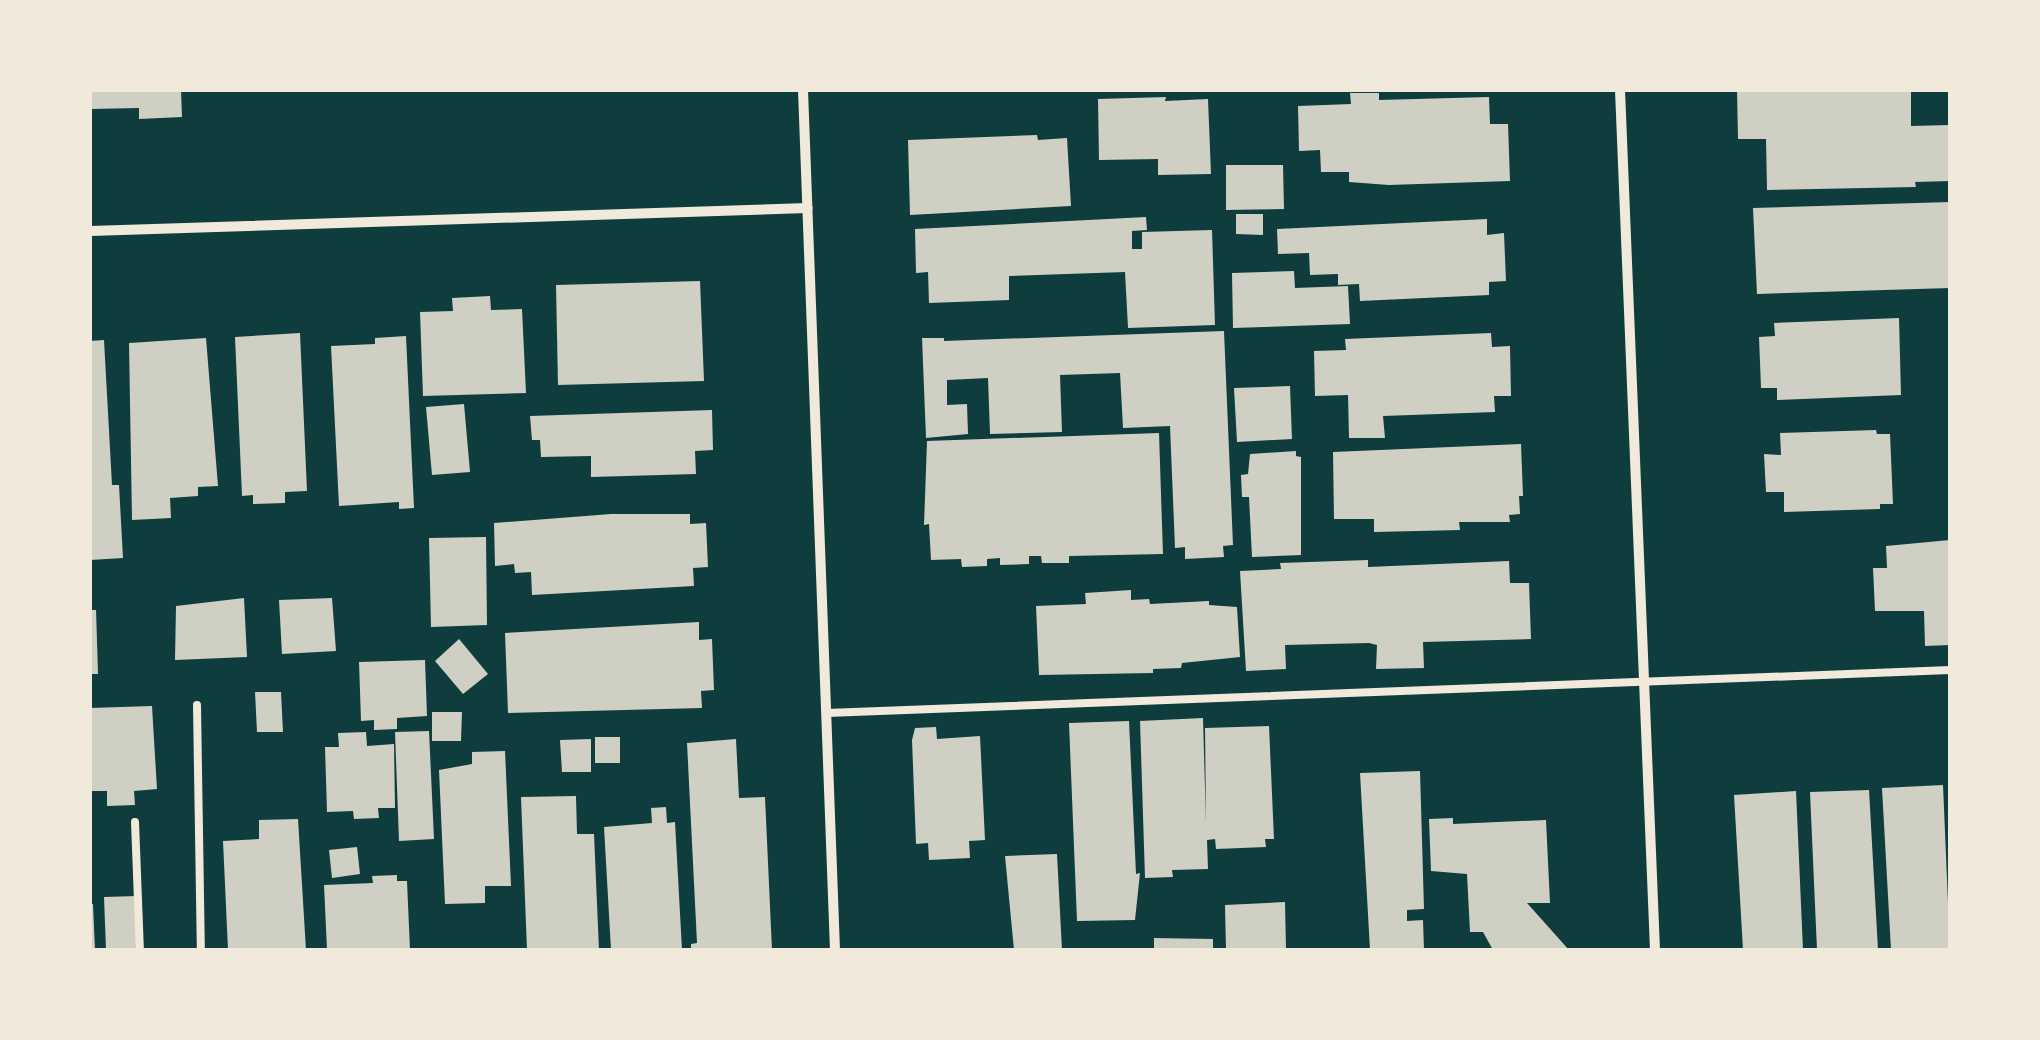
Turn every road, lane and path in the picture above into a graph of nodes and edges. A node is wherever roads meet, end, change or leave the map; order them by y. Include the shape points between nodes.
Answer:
1 (802, 90) edge
2 (1620, 90) edge
3 (808, 208) junction
4 (90, 231) edge
5 (1950, 670) edge
6 (1644, 680) junction
7 (197, 705) dead end
8 (827, 713) junction
9 (135, 822) dead end
10 (140, 950) edge
11 (201, 950) edge
12 (835, 950) edge
13 (1655, 950) edge

1 - 3 street
2 - 6 street
3 - 4 street
3 - 8 street
5 - 6 lane
6 - 8 lane
6 - 13 street
7 - 11 lane
8 - 12 street
9 - 10 lane

